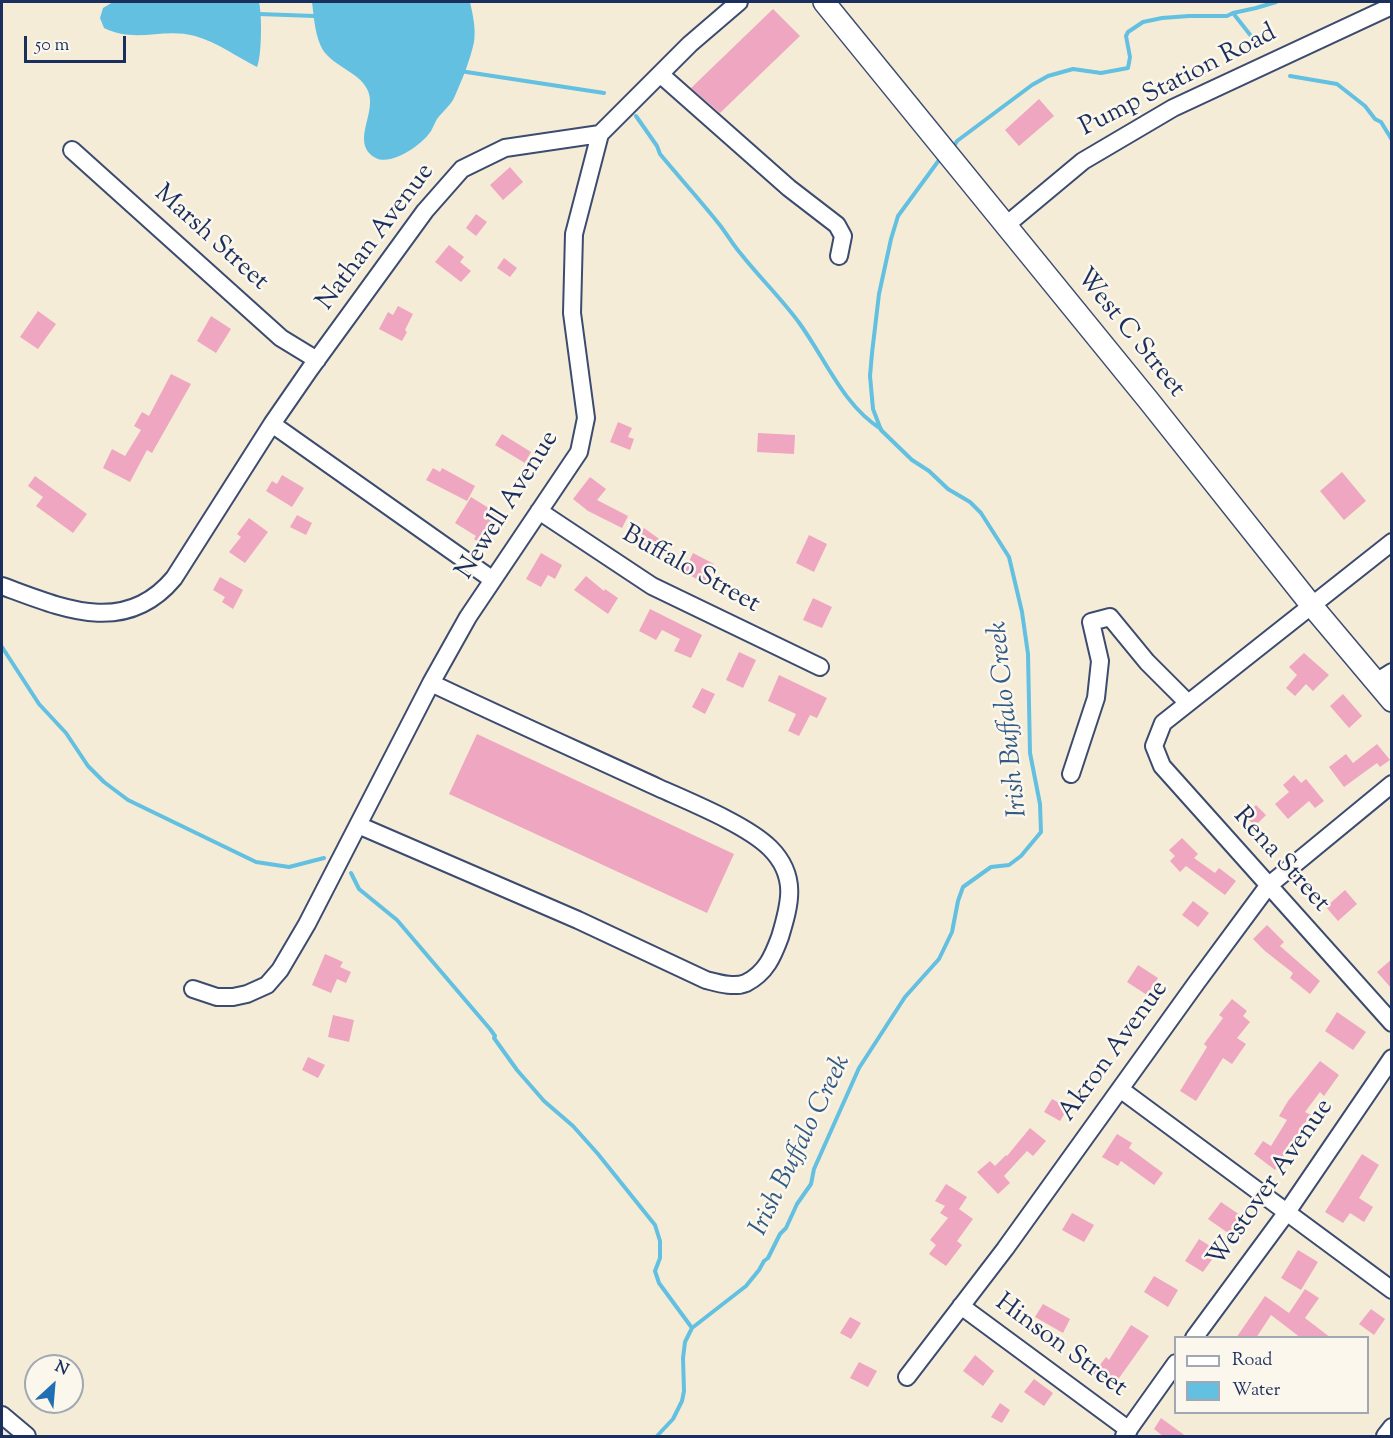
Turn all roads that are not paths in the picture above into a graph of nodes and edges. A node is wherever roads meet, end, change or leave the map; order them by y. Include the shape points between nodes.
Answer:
1 (738, 2) edge
2 (824, 2) edge
3 (1392, 6) edge
4 (660, 74) junction
5 (600, 134) junction
6 (72, 150) dead end
7 (1005, 226) junction
8 (839, 256) dead end
9 (317, 360) junction
10 (272, 424) junction
11 (539, 511) junction
12 (1392, 542) edge
13 (493, 580) junction
14 (2, 586) edge
15 (1312, 606) junction
16 (820, 667) dead end
17 (1384, 677) edge
18 (431, 683) junction
19 (1392, 701) edge
20 (1188, 703) junction
21 (1071, 774) dead end
22 (1392, 784) edge
23 (358, 825) junction
24 (1268, 886) junction
25 (193, 990) dead end
26 (1392, 1023) edge
27 (1392, 1058) edge
28 (1120, 1089) junction
29 (1287, 1212) junction
30 (1392, 1290) edge
31 (961, 1306) junction
32 (1195, 1336) edge
33 (1174, 1366) edge
34 (907, 1377) dead end
35 (2, 1415) edge
36 (1392, 1427) edge
37 (1126, 1433) edge
38 (27, 1437) edge
39 (1385, 1437) edge

1 - 4 street
2 - 7 main road, West C Street
3 - 7 street, Pump Station Road via 1173,108 1083,161
4 - 5 street
4 - 8 street via 789,188 837,225 843,236
5 - 9 street, Nathan Avenue via 505,148 462,169 425,211
5 - 11 street, Newell Avenue via 574,234 572,313 586,418 579,452
6 - 9 street, Marsh Street via 281,338
7 - 15 main road, West C Street
9 - 10 street, Nathan Avenue
10 - 13 street
10 - 14 street, Nathan Avenue via 161,594 112,614 81,612
11 - 13 street, Newell Avenue
11 - 16 street, Buffalo Street via 652,586
12 - 15 street
13 - 18 street, Newell Avenue
15 - 17 main road, West C Street
15 - 20 street
17 - 19 main road, West C Street
18 - 23 street, Newell Avenue
18 - 23 street via 753,834 785,868 790,889 789,908 773,957 761,973 744,984 723,985 706,980
20 - 21 street via 1110,617 1091,622 1100,661 1096,698
20 - 24 street, Rena Street via 1163,723 1154,746 1162,766
22 - 24 street, Akron Avenue
23 - 25 street, Newell Avenue via 302,933 267,985 233,997
24 - 26 street, Rena Street
24 - 28 street, Akron Avenue
27 - 29 street, Westover Avenue
28 - 29 street
28 - 31 street, Akron Avenue
29 - 30 street
29 - 32 street, Westover Avenue
31 - 34 street, Akron Avenue
31 - 37 street, Hinson Street
33 - 37 street
35 - 38 street
36 - 39 street

